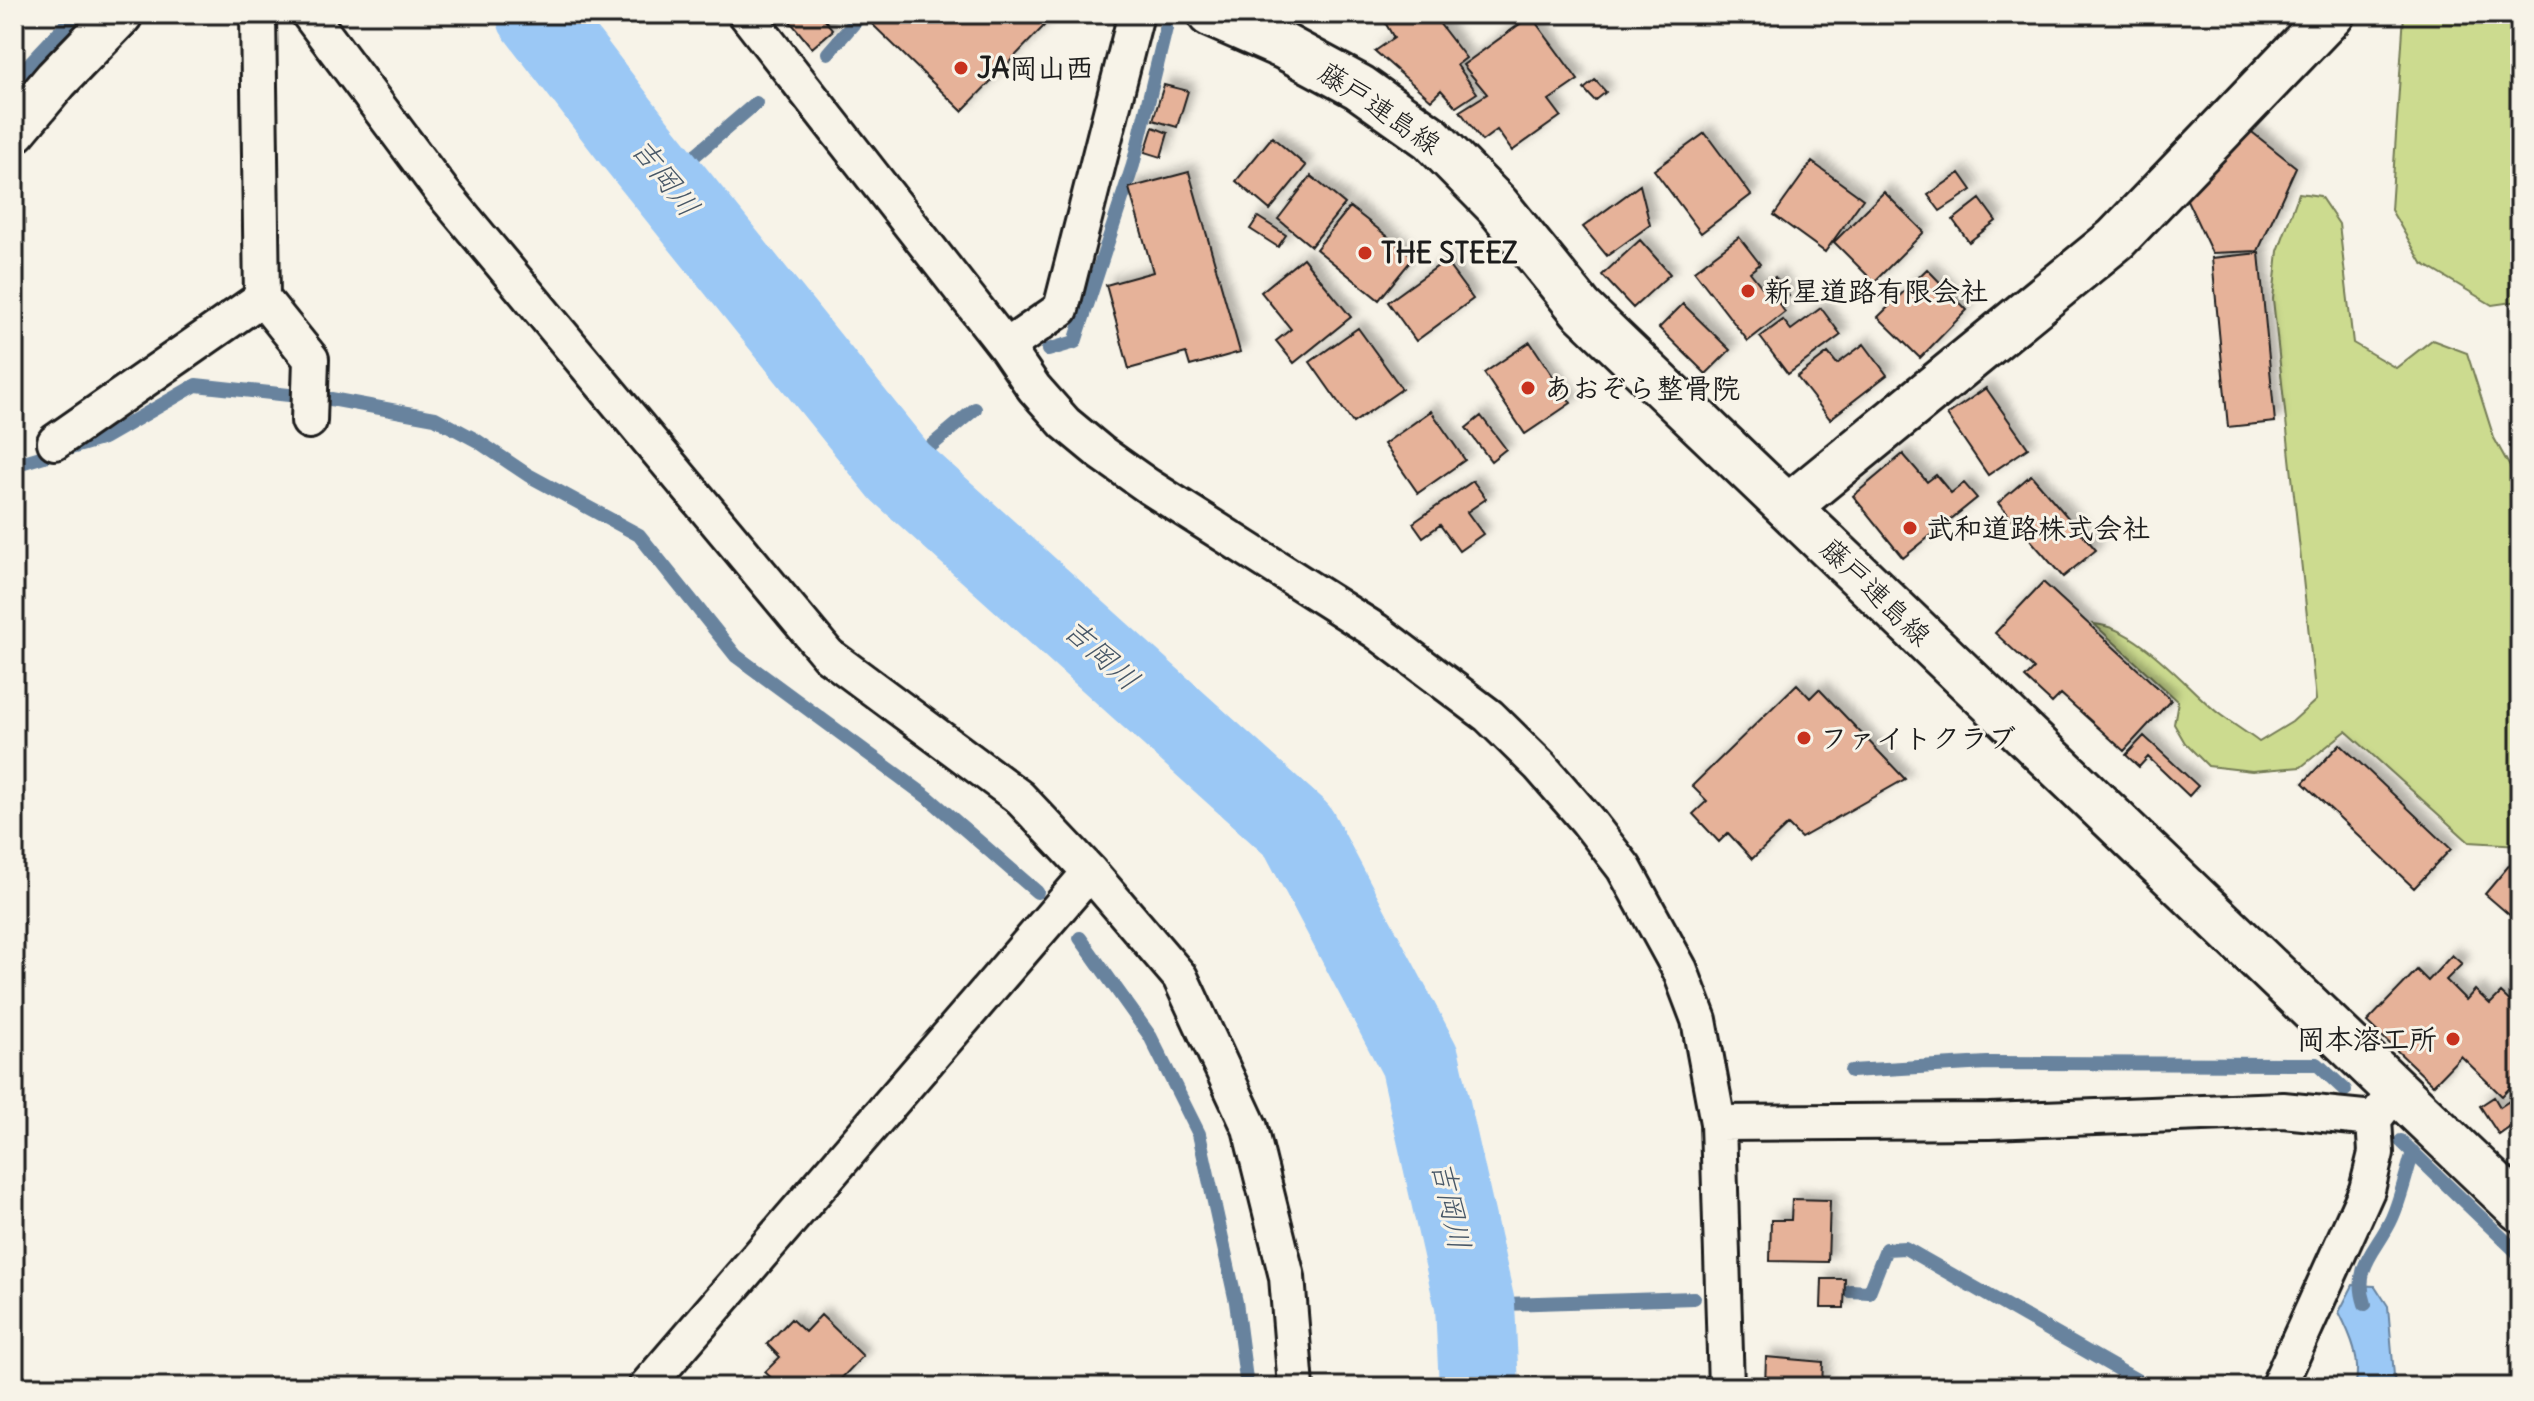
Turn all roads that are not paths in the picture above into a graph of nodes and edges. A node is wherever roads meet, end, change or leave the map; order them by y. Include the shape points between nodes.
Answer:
1 (120, 14) edge
2 (258, 14) edge
3 (309, 14) edge
4 (746, 14) edge
5 (1136, 14) edge
6 (1210, 14) edge
7 (2332, 14) edge
8 (14, 130) edge
9 (262, 298) junction
10 (1006, 347) junction
11 (309, 421) dead end
12 (55, 442) dead end
13 (1788, 507) junction
14 (1090, 872) junction
15 (2385, 1105) junction
16 (1718, 1123) junction
17 (2520, 1209) edge
18 (646, 1387) edge
19 (1296, 1387) edge
20 (1726, 1387) edge
21 (2278, 1387) edge

1 - 8 main road
2 - 9 street
3 - 14 street via 443,193 828,655 1019,797
4 - 10 street
5 - 10 street via 1061,309
6 - 13 main road, 藤戸連島線 via 1359,87 1431,138 1497,205 1581,309
7 - 13 main road via 2116,239
9 - 11 street via 311,359
9 - 12 street
10 - 16 street via 1065,423 1100,452 1376,631 1489,716 1540,766 1624,868 1680,970 1699,1020
13 - 15 main road, 藤戸連島線
14 - 18 street
14 - 19 street via 1180,977 1250,1128 1287,1277
15 - 16 street via 1989,1121
15 - 17 main road, 藤戸連島線
15 - 21 street via 2367,1190
16 - 20 street

